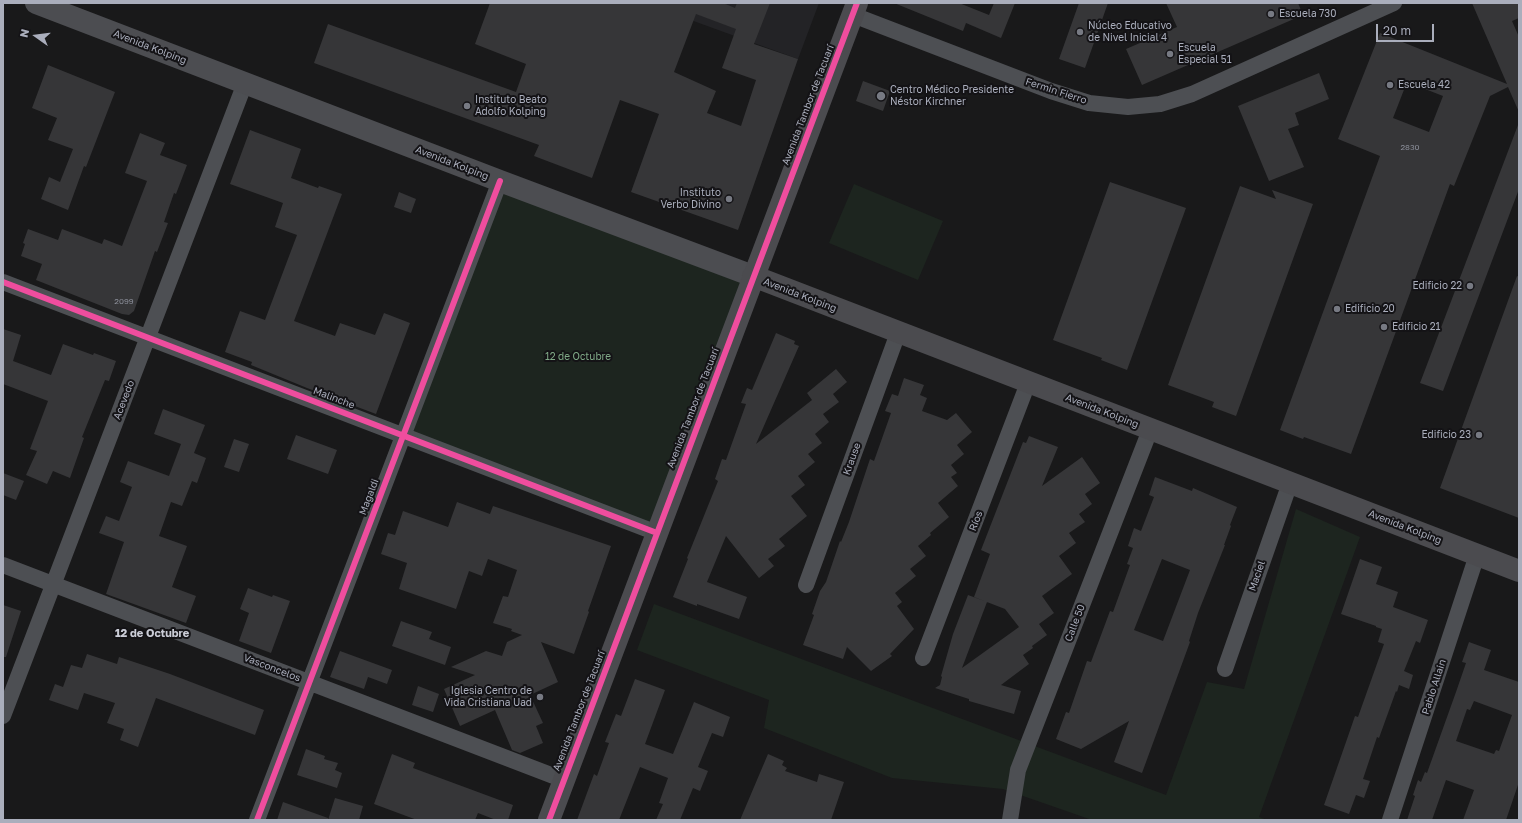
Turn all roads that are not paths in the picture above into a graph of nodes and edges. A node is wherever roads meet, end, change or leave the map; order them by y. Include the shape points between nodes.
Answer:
1 (36, 3) edge
2 (1394, 3) edge
3 (1368, 8) edge
4 (855, 9) edge
5 (245, 83) junction
6 (500, 181) junction
7 (753, 276) junction
8 (3, 282) edge
9 (898, 333) junction
10 (148, 338) junction
11 (1028, 383) junction
12 (1150, 430) junction
13 (403, 436) junction
14 (1290, 483) junction
15 (657, 533) junction
16 (1477, 555) junction
17 (3, 565) edge
18 (1519, 571) edge
19 (53, 584) junction
20 (806, 584) dead end
21 (923, 658) dead end
22 (1225, 669) dead end
23 (309, 683) junction
24 (3, 716) edge
25 (564, 780) junction
26 (257, 820) edge
27 (549, 820) edge
28 (1010, 820) edge
29 (1390, 820) edge

1 - 5 main road, Avenida Kolping
2 - 3 street, Fermin Fierro
3 - 4 street, Fermin Fierro via 1192,94 1160,104 1128,107 1089,103 1051,91
4 - 7 main road, Avenida Tambor de Tacuarí
5 - 6 main road, Avenida Kolping
5 - 10 street, Acevedo
6 - 7 main road, Avenida Kolping
6 - 13 street, Magaldi
7 - 9 main road, Avenida Kolping
7 - 15 main road, Avenida Tambor de Tacuarí
8 - 10 street, Malinche
9 - 11 main road, Avenida Kolping
9 - 20 street, Krause
10 - 13 street, Malinche
10 - 19 street, Acevedo
11 - 12 main road, Avenida Kolping
11 - 21 street, Ríos
12 - 14 main road, Avenida Kolping
12 - 28 street, Calle 50 via 1018,770
13 - 15 street, Malinche
13 - 23 street, Magaldi
14 - 16 main road, Avenida Kolping
14 - 22 street, Maciel
15 - 25 main road, Avenida Tambor de Tacuarí
16 - 18 main road, Avenida Kolping
16 - 29 street, Pablo Allain
17 - 19 street, Vasconcelos
19 - 23 street, Vasconcelos
19 - 24 street, Acevedo
23 - 25 street, Vasconcelos
23 - 26 street, Magaldi
25 - 27 main road, Avenida Tambor de Tacuarí

